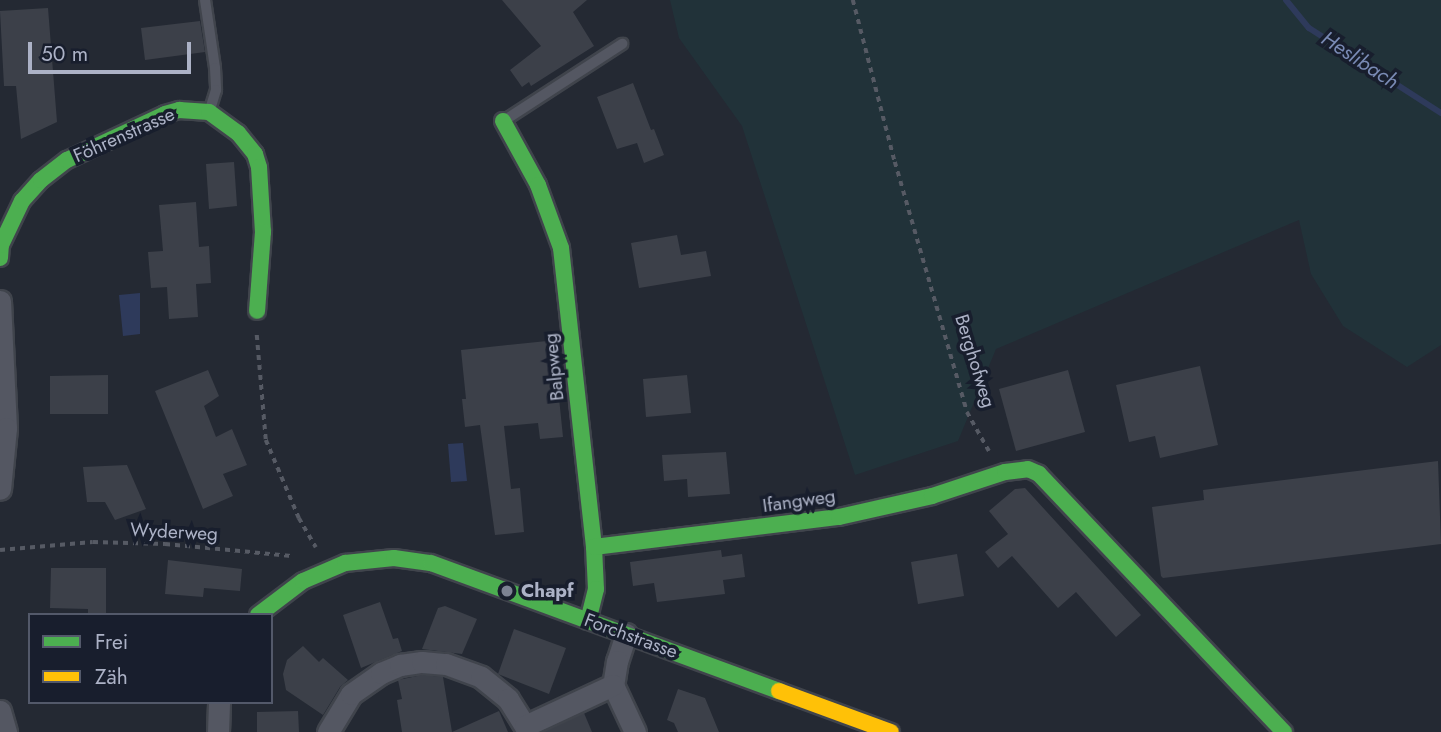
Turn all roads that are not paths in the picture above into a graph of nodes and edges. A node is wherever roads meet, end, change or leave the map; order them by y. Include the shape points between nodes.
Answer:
1 (205, 0) edge
2 (622, 44) dead end
3 (209, 112) junction
4 (503, 121) joint
5 (0, 258) edge
6 (0, 301) edge
7 (257, 311) road end
8 (1, 354) edge
9 (0, 489) edge
10 (594, 547) junction
11 (261, 613) edge
12 (588, 621) junction
13 (626, 634) junction
14 (614, 685) junction
15 (219, 704) edge
16 (0, 711) edge
17 (526, 729) edge
18 (6, 732) edge
19 (218, 732) edge
20 (328, 732) edge
21 (635, 732) edge
22 (891, 732) edge
23 (1284, 732) edge

1 - 3 lane via 215,68 215,101
2 - 4 lane
3 - 5 street, Föhrenstrasse via 165,114 66,160 22,201 1,245
3 - 7 street via 238,133 260,167 263,232
4 - 10 street, Balpweg via 538,185 561,248
6 - 8 street
8 - 9 street via 6,428
10 - 12 street, Balpweg via 596,589
10 - 23 street, Ifangweg via 839,517 1028,469 1039,474
11 - 12 street, Forchstrasse via 303,581 345,563 394,558 431,563
12 - 13 street, Forchstrasse
13 - 14 street
13 - 22 street, Forchstrasse
14 - 17 street
14 - 21 street
15 - 19 street
16 - 18 street
17 - 20 street via 508,699 481,677 446,664 422,662 400,666 364,684 351,694

